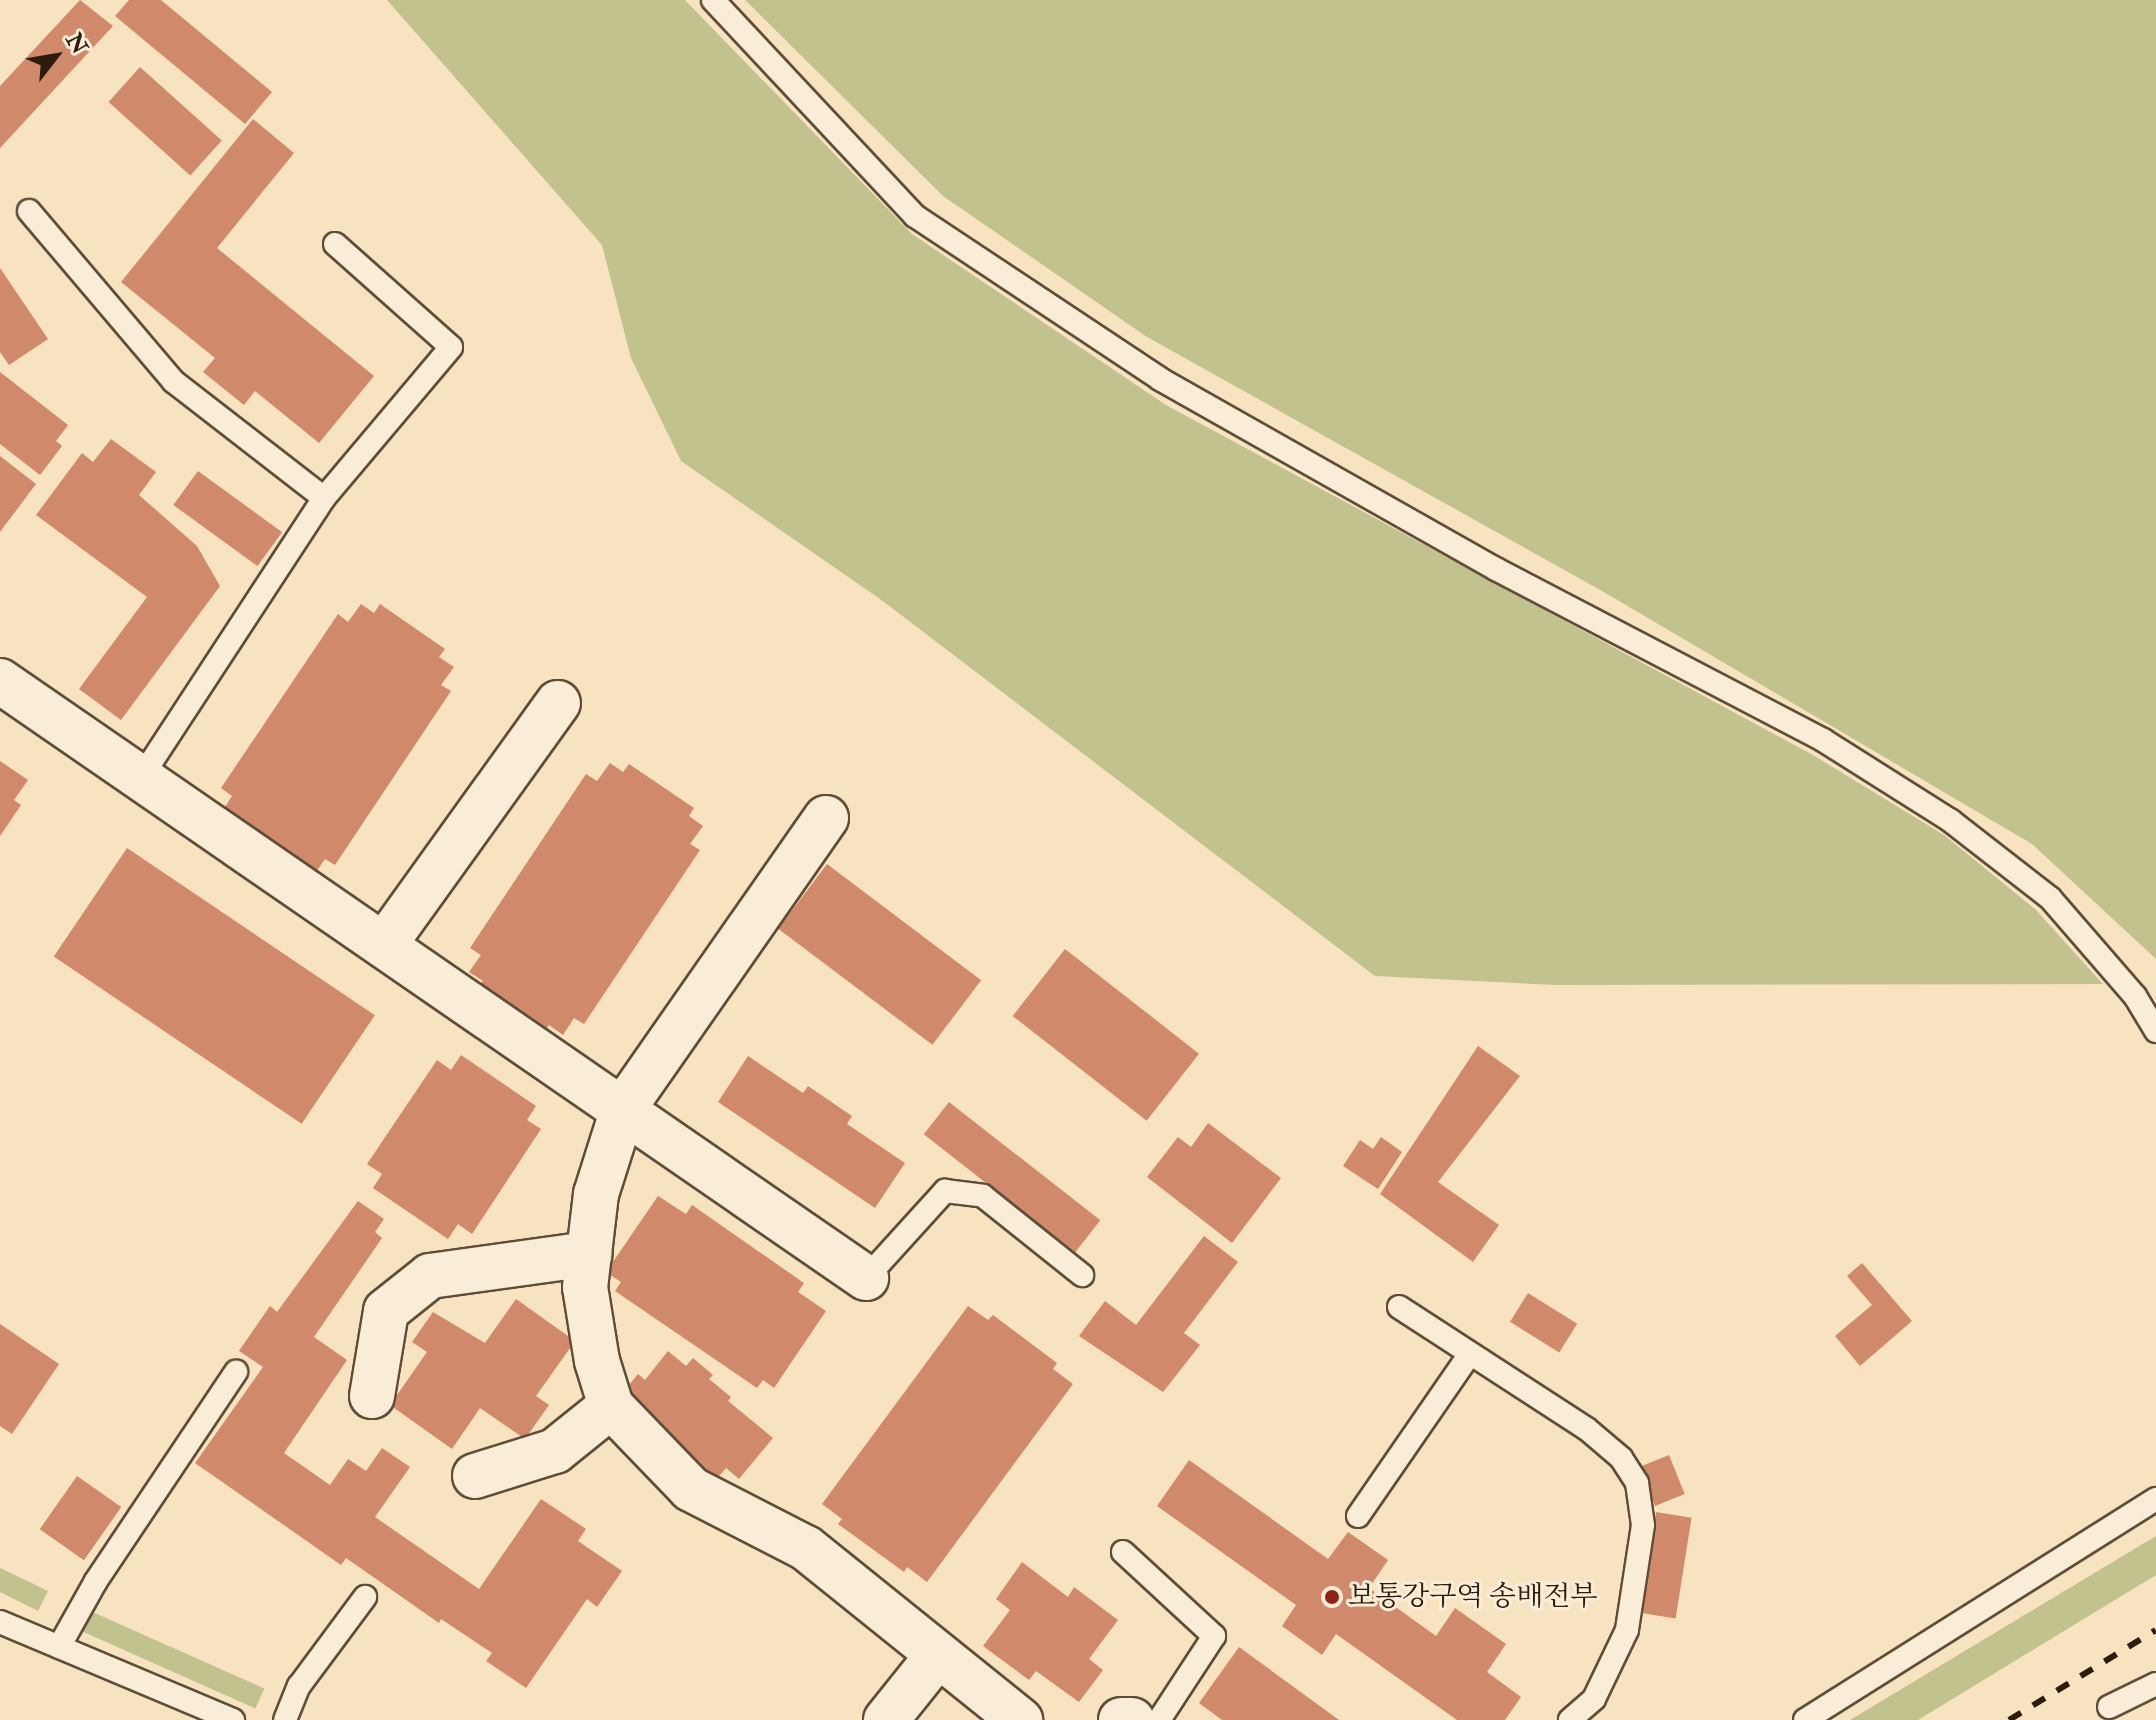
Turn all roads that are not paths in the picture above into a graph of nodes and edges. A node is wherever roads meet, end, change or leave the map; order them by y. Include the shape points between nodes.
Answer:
1 (713, 0) edge
2 (29, 211) dead end
3 (335, 244) dead end
4 (324, 498) junction
5 (0, 681) edge
6 (558, 703) dead end
7 (141, 778) junction
8 (826, 818) dead end
9 (384, 945) junction
10 (2156, 1031) edge
11 (623, 1109) junction
12 (589, 1254) junction
13 (1082, 1275) dead end
14 (866, 1278) joint
15 (1399, 1307) dead end
16 (1469, 1355) junction
17 (236, 1372) dead end
18 (372, 1396) dead end
19 (611, 1406) junction
20 (475, 1476) dead end
21 (2156, 1499) edge
22 (1358, 1516) dead end
23 (1123, 1552) dead end
24 (365, 1597) dead end
25 (0, 1622) edge
26 (59, 1647) junction
27 (938, 1655) junction
28 (2156, 1684) edge
29 (2109, 1707) dead end
30 (233, 1720) edge
31 (285, 1720) edge
32 (886, 1720) edge
33 (1020, 1720) edge
34 (1121, 1720) edge
35 (1132, 1720) edge
36 (1159, 1720) edge
37 (1570, 1720) edge
38 (1805, 1720) edge

1 - 10 lane via 915,216 1160,379 1496,569 1823,740 1951,821 2050,898 2135,996
2 - 4 lane via 173,381
3 - 4 lane via 451,347
4 - 7 lane
5 - 7 street
6 - 9 street
7 - 9 street
8 - 11 street
9 - 11 street
11 - 12 street via 596,1194
11 - 14 street
12 - 18 street via 430,1276 386,1311
12 - 19 street via 588,1302
13 - 14 lane via 983,1196 945,1191
15 - 16 lane
16 - 22 lane
16 - 37 lane via 1587,1429 1621,1458 1637,1483 1643,1525 1627,1630 1594,1699
17 - 26 lane via 96,1581
19 - 20 street via 555,1451
19 - 27 street via 691,1489 806,1548
21 - 38 lane
23 - 36 lane via 1214,1636
24 - 31 lane via 299,1686
25 - 26 lane
26 - 30 lane
27 - 32 street
27 - 33 street
28 - 29 lane
34 - 35 street

